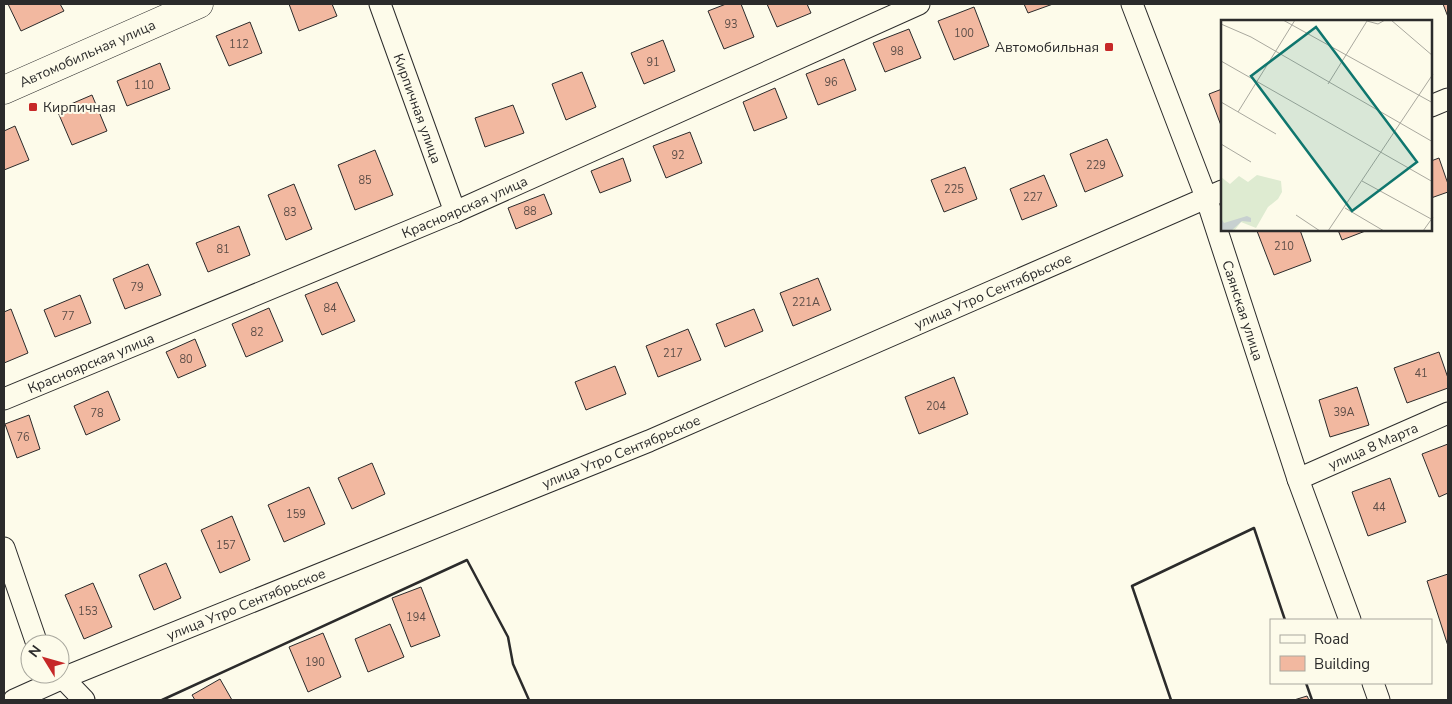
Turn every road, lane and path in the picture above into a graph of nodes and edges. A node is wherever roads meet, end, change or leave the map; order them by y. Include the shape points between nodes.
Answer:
1 (199, 4) edge
2 (380, 4) edge
3 (920, 4) edge
4 (1132, 4) edge
5 (4, 90) edge
6 (1448, 99) edge
7 (1432, 106) edge
8 (1214, 194) edge
9 (455, 212) junction
10 (1221, 218) edge
11 (1225, 231) edge
12 (4, 398) edge
13 (1448, 413) edge
14 (1298, 479) junction
15 (4, 548) edge
16 (1350, 619) edge
17 (34, 634) edge
18 (70, 672) edge
19 (45, 684) edge
20 (69, 684) edge
21 (1373, 684) edge
22 (14, 700) edge
23 (84, 700) edge
24 (1379, 700) edge

1 - 5 street, Автомобильная улица
2 - 9 street, Кирпичная улица
3 - 9 street, Красноярская улица
4 - 8 street, Саянская улица
6 - 7 street
8 - 10 street, Саянская улица
8 - 18 street, улица Утро Сентябрьское via 648,441
9 - 12 street, Красноярская улица
11 - 14 street, Саянская улица
13 - 14 street, улица 8 Марта
14 - 16 street, Саянская улица
15 - 17 street
19 - 22 street, улица Утро Сентябрьское
20 - 23 street
21 - 24 street

